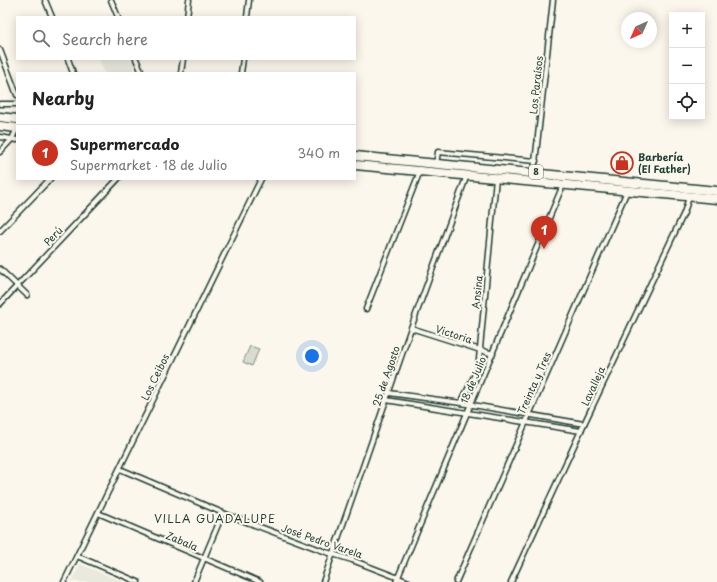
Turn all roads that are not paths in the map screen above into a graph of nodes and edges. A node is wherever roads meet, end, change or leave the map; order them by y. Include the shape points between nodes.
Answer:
1 (45, 0) edge
2 (111, 0) edge
3 (189, 0) edge
4 (249, 0) edge
5 (553, 0) edge
6 (52, 16) edge
7 (118, 16) edge
8 (187, 16) edge
9 (247, 16) edge
10 (0, 50) edge
11 (68, 60) edge
12 (136, 60) edge
13 (183, 60) edge
14 (243, 60) edge
15 (74, 72) edge
16 (142, 72) edge
17 (181, 72) edge
18 (241, 72) edge
19 (16, 92) edge
20 (0, 104) edge
21 (16, 104) edge
22 (0, 117) edge
23 (16, 119) edge
24 (0, 126) edge
25 (16, 128) edge
26 (16, 130) edge
27 (0, 137) edge
28 (12, 140) junction
29 (16, 140) edge
30 (0, 152) edge
31 (356, 156) edge
32 (536, 161) junction
33 (436, 164) junction
34 (356, 165) edge
35 (420, 171) junction
36 (534, 172) junction
37 (467, 175) junction
38 (496, 178) junction
39 (49, 180) edge
40 (117, 180) edge
41 (261, 180) edge
42 (563, 185) junction
43 (627, 191) junction
44 (717, 193) edge
45 (689, 197) junction
46 (0, 231) edge
47 (0, 269) edge
48 (17, 285) junction
49 (27, 295) dead end
50 (0, 304) edge
51 (366, 309) dead end
52 (411, 328) junction
53 (480, 350) junction
54 (493, 354) junction
55 (389, 393) junction
56 (386, 400) junction
57 (461, 404) junction
58 (470, 405) junction
59 (467, 413) junction
60 (529, 414) junction
61 (526, 422) junction
62 (584, 424) junction
63 (581, 431) junction
64 (120, 469) junction
65 (223, 513) junction
66 (98, 514) junction
67 (334, 554) junction
68 (77, 556) junction
69 (203, 558) junction
70 (397, 580) edge
71 (64, 582) edge
72 (138, 582) edge
73 (194, 582) edge
74 (260, 582) edge
75 (323, 582) edge
76 (409, 582) edge
77 (456, 582) edge
78 (511, 582) edge

1 - 6 street
2 - 7 street
3 - 8 street
4 - 9 street
5 - 32 street, Los Paraísos
10 - 19 street
11 - 15 street
12 - 16 street
13 - 17 street
14 - 18 street
20 - 21 street
22 - 23 highway
24 - 25 highway
26 - 28 street
27 - 28 street
28 - 29 street
28 - 30 street
31 - 33 highway, 8
32 - 33 street via 438,152
32 - 36 street, Los Paraísos
33 - 36 highway, 8
34 - 35 highway, 8
35 - 37 highway, 8
35 - 51 street
36 - 44 highway, 8
37 - 38 highway, 8
37 - 52 street, 25 de Agosto
38 - 42 highway, 8
38 - 53 street, Ansina
39 - 46 street
40 - 48 street, Perú
41 - 64 street, Los Ceibos
42 - 43 highway, 8
42 - 54 street, 18 de Julio
43 - 45 highway, 8
43 - 60 street, Treinta y Tres
44 - 45 highway, 8
45 - 62 street, Lavalleja via 684,213
47 - 48 street
48 - 49 street
48 - 50 street, Perú
52 - 53 street, Victoria
52 - 55 street, 25 de Agosto
53 - 54 street, Victoria
53 - 57 street, Ansina via 478,368
54 - 58 street, 18 de Julio
55 - 56 street, 25 de Agosto
55 - 57 street
56 - 59 street
56 - 67 street, 25 de Agosto
57 - 58 street
58 - 59 street, 18 de Julio
58 - 60 street
59 - 61 street
59 - 70 street, 18 de Julio
60 - 61 street, Treinta y Tres
60 - 62 street
61 - 63 street
61 - 77 street, Treinta y Tres
62 - 63 street, Lavalleja
63 - 78 street, Lavalleja
64 - 65 street, José Pedro Varela
64 - 66 street, Los Ceibos
65 - 67 street, José Pedro Varela
65 - 69 street
66 - 68 street, Los Ceibos
66 - 69 street, Zabala
67 - 70 street, José Pedro Varela
67 - 75 street, 25 de Agosto
68 - 71 street, Los Ceibos
68 - 72 street
69 - 73 street
69 - 74 street, Zabala
70 - 76 street, José Pedro Varela

